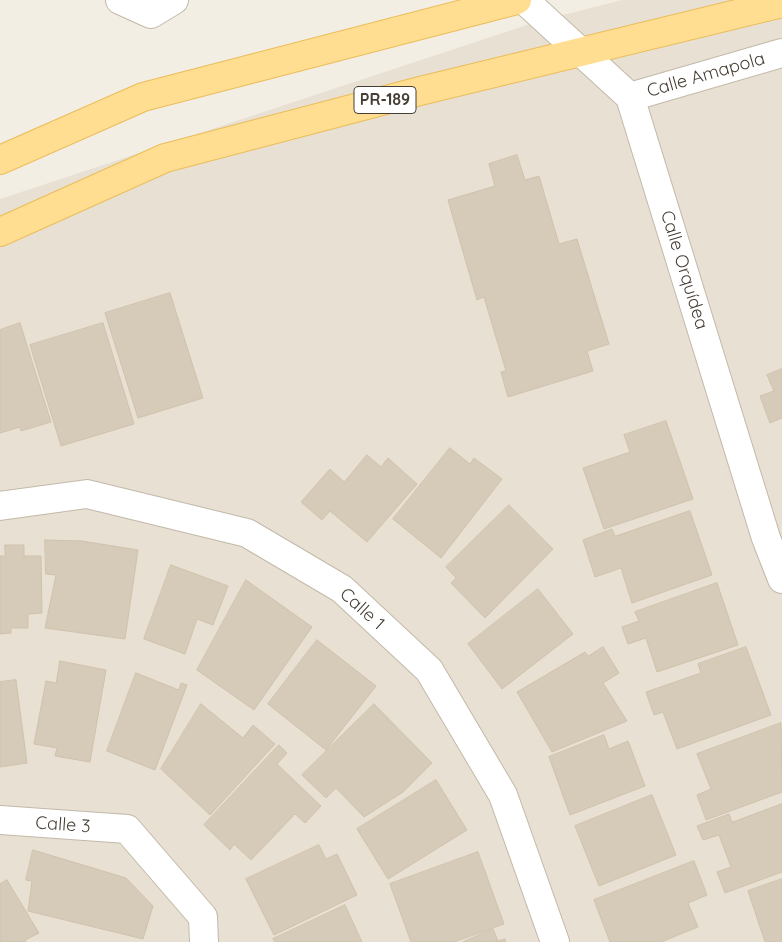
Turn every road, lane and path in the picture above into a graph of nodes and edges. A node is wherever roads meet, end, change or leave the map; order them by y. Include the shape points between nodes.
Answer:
1 (120, 0) edge
2 (174, 0) edge
3 (517, 0) edge
4 (524, 0) edge
5 (782, 3) edge
6 (582, 52) junction
7 (782, 53) edge
8 (630, 97) junction
9 (0, 160) edge
10 (0, 232) edge
11 (0, 506) edge
12 (782, 580) edge
13 (0, 820) edge
14 (204, 942) edge
15 (554, 942) edge

1 - 2 street via 151,14
3 - 9 main road via 143,97
4 - 6 street, Calle Orquídea
5 - 6 main road, PR-189
6 - 8 street, Calle Orquídea
6 - 10 main road, PR-189 via 165,158
7 - 8 street, Calle Amapola
8 - 12 street, Calle Orquídea via 766,538
11 - 15 street, Calle 1 via 87,494 96,496 247,533 342,589 429,670 503,795
13 - 14 street, Calle 3 via 127,829 203,916

